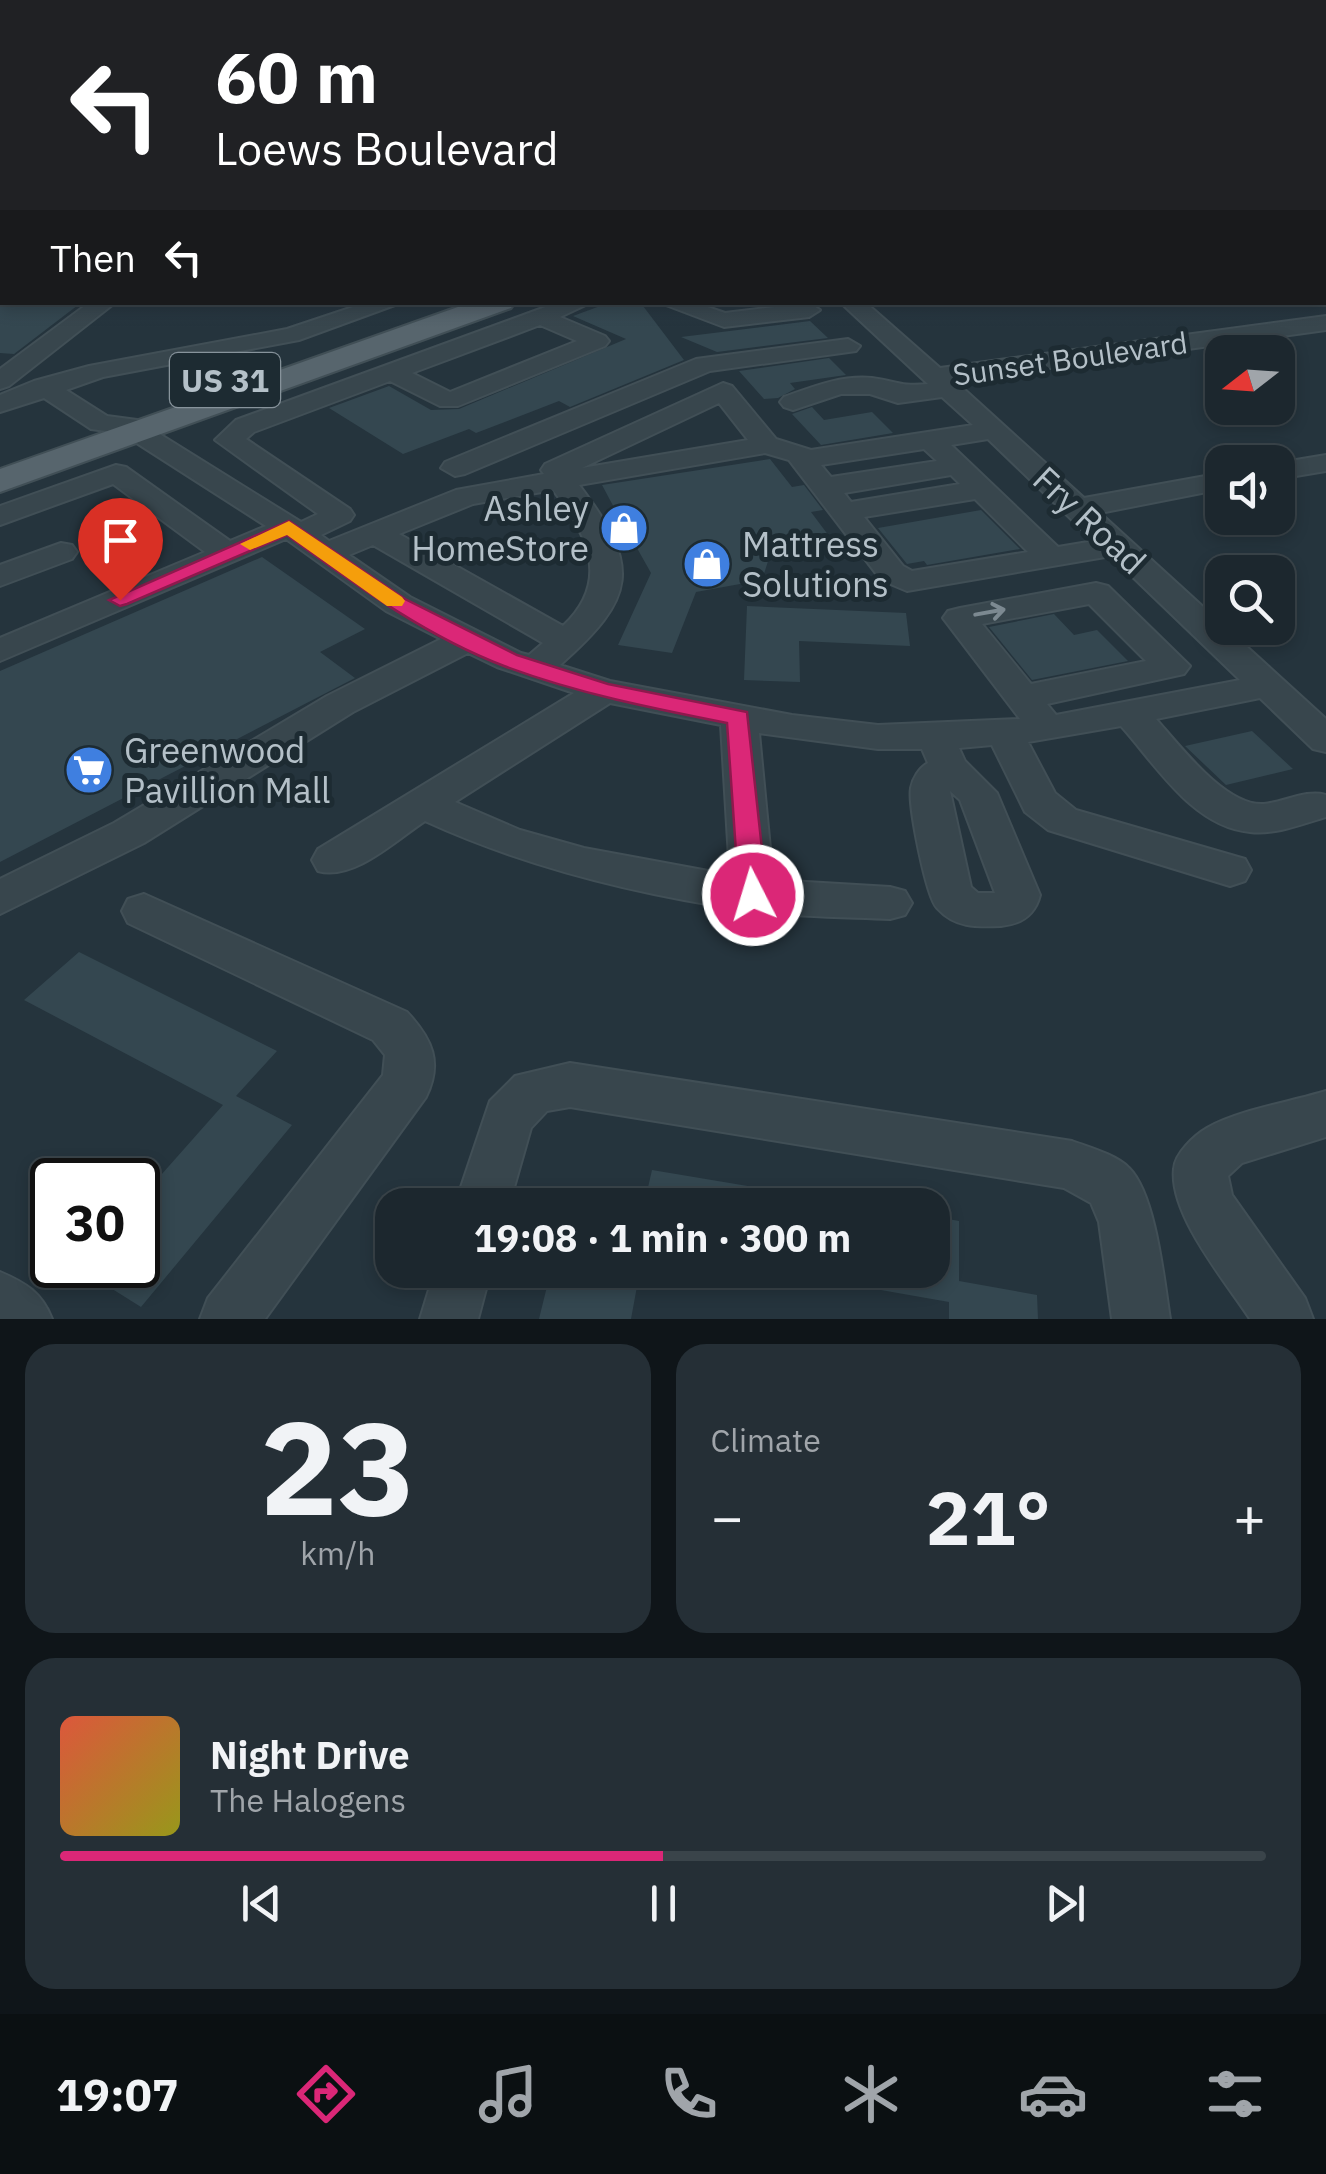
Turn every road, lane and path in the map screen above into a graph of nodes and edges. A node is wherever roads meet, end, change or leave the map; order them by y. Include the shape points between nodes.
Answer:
1 (100, 305) edge
2 (383, 305) edge
3 (442, 305) edge
4 (493, 305) edge
5 (573, 305) edge
6 (678, 305) edge
7 (853, 305) edge
8 (805, 306) edge
9 (540, 317) junction
10 (1326, 323) edge
11 (408, 336) junction
12 (890, 338) junction
13 (848, 346) junction
14 (444, 352) junction
15 (0, 359) edge
16 (27, 361) junction
17 (391, 372) junction
18 (70, 378) junction
19 (0, 381) edge
20 (278, 382) junction
21 (940, 383) junction
22 (44, 386) junction
23 (316, 400) junction
24 (792, 402) dead end
25 (0, 404) edge
26 (123, 424) junction
27 (994, 430) junction
28 (931, 440) junction
29 (766, 445) junction
30 (798, 454) junction
31 (0, 458) edge
32 (1326, 463) edge
33 (958, 466) junction
34 (455, 468) dead end
35 (1295, 468) edge
36 (560, 480) junction
37 (0, 481) edge
38 (1205, 484) edge
39 (518, 488) junction
40 (982, 489) junction
41 (833, 499) junction
42 (1078, 508) junction
43 (0, 516) edge
44 (375, 533) junction
45 (304, 538) junction
46 (1118, 546) junction
47 (62, 552) dead end
48 (227, 553) junction
49 (1052, 558) junction
50 (0, 576) edge
51 (468, 639) junction
52 (564, 641) junction
53 (0, 651) edge
54 (537, 667) junction
55 (1266, 686) junction
56 (604, 691) junction
57 (1025, 696) junction
58 (1130, 714) junction
59 (739, 718) junction
60 (1047, 729) junction
61 (1004, 734) junction
62 (1326, 740) edge
63 (421, 803) junction
64 (1316, 806) dead end
65 (333, 860) dead end
66 (1230, 870) dead end
67 (753, 895) junction
68 (0, 898) edge
69 (890, 904) dead end
70 (144, 911) dead end
71 (1326, 1114) edge
72 (487, 1188) edge
73 (458, 1288) edge
74 (0, 1300) edge
75 (23, 1319) edge
76 (228, 1319) edge
77 (449, 1319) edge
78 (1140, 1319) edge
79 (1284, 1319) edge

1 - 16 street
2 - 18 street via 297,334
3 - 26 main road, US 31
4 - 11 main road, US 31
5 - 9 street
6 - 8 street via 724,320
7 - 12 street, Fry Road
8 - 13 street
9 - 14 street
9 - 17 street via 597,341 449,400
10 - 21 street, Sunset Boulevard
11 - 14 street
11 - 20 main road, US 31
12 - 13 street
12 - 21 street, Fry Road
13 - 34 street via 705,364
14 - 17 street
15 - 16 street
16 - 19 street
17 - 23 street
18 - 22 street
18 - 26 street
20 - 23 street
20 - 26 main road, US 31
21 - 24 street, Sunset Boulevard via 898,395 872,386 838,386
21 - 27 street, Fry Road
22 - 25 street
22 - 26 street
23 - 45 street via 246,426 229,440 339,515
26 - 31 main road, US 31
26 - 37 main road, US 31
26 - 45 street
27 - 28 street
27 - 42 street, Fry Road
28 - 30 street via 810,458
28 - 33 street
29 - 30 street
29 - 36 street
29 - 39 street via 723,391
30 - 41 street
32 - 35 street
33 - 40 street
33 - 41 street
36 - 39 street
36 - 52 street via 600,539 606,583 602,602
38 - 42 street
39 - 44 street via 466,496
40 - 41 street
40 - 49 street
41 - 49 street via 892,573 907,580
42 - 46 street, Fry Road
43 - 48 street via 116,474
44 - 45 street
44 - 52 street
45 - 48 street
45 - 51 street via 398,604
46 - 49 street
46 - 55 street, Fry Road
47 - 50 street
48 - 53 street
51 - 54 street
51 - 68 street via 340,704 129,832
52 - 54 street
54 - 56 street
55 - 58 street
55 - 62 street, Fry Road
56 - 59 street
56 - 63 street
57 -> 57 street via 960,618 1096,593 1172,666
57 - 60 street
58 - 60 street
58 - 64 street via 1220,808 1243,818
59 - 61 street via 942,753
59 - 67 street
60 - 61 street
61 - 66 street via 1046,811
63 - 65 street
63 - 67 street via 508,842
67 - 69 street
70 - 76 street via 390,1026 410,1049 408,1082
71 - 79 street via 1225,1145 1200,1168 1207,1206
72 - 78 street via 508,1117 534,1091 570,1085 1072,1165 1110,1185 1127,1222
73 - 77 street
74 - 75 street

